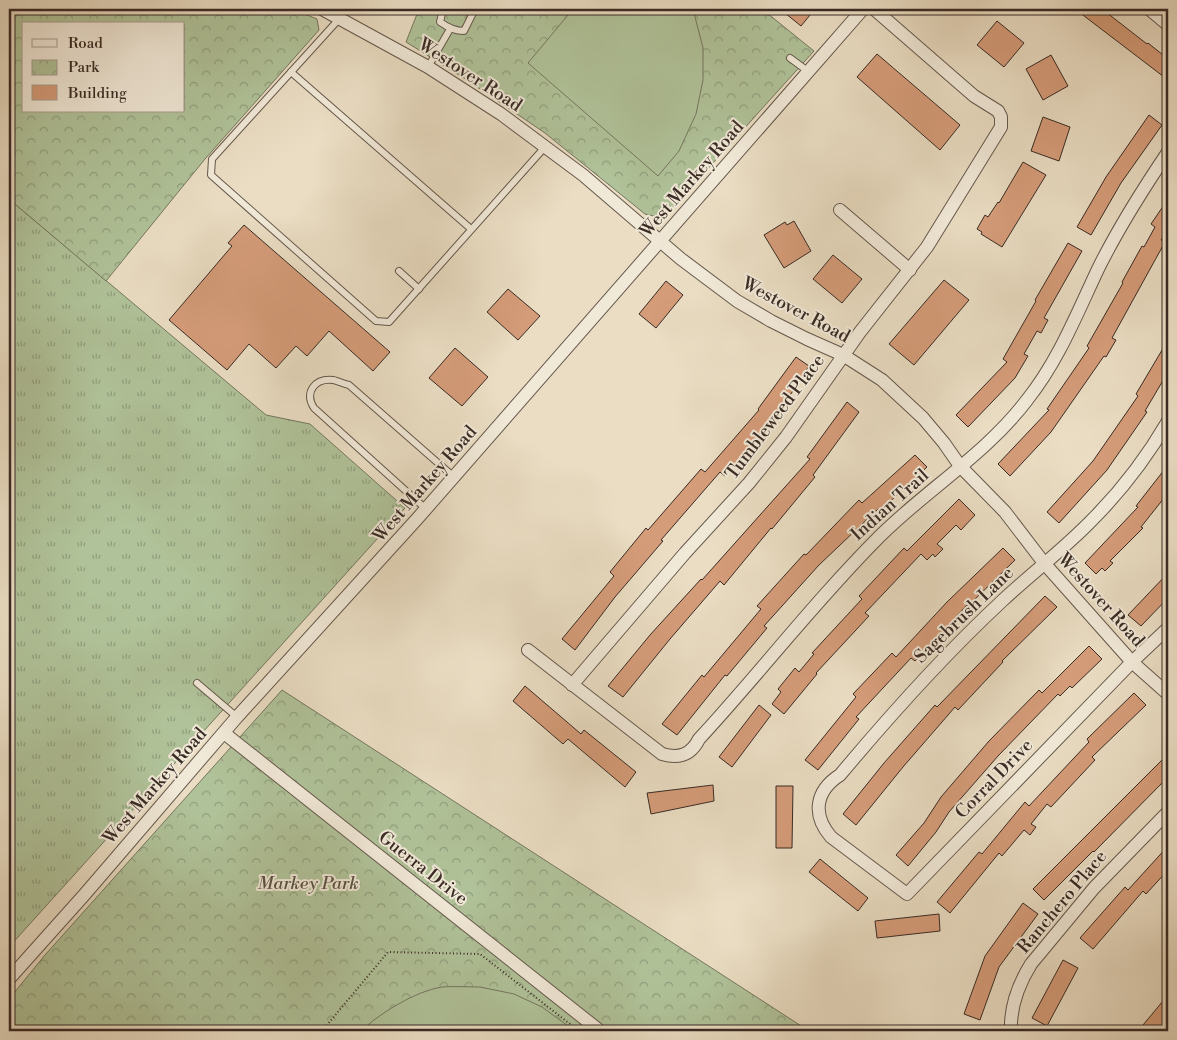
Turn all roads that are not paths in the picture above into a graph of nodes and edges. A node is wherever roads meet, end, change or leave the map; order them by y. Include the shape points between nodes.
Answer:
1 (322, 9) edge
2 (443, 9) edge
3 (475, 9) edge
4 (863, 9) edge
5 (874, 9) edge
6 (1149, 9) edge
7 (340, 18) junction
8 (1168, 25) edge
9 (450, 29) junction
10 (790, 58) dead end
11 (428, 67) junction
12 (291, 72) junction
13 (809, 72) junction
14 (545, 147) junction
15 (1168, 152) edge
16 (840, 210) dead end
17 (471, 229) junction
18 (661, 241) junction
19 (399, 270) dead end
20 (910, 270) junction
21 (419, 289) junction
22 (843, 355) junction
23 (1168, 421) edge
24 (960, 466) junction
25 (454, 477) junction
26 (426, 509) junction
27 (1044, 563) junction
28 (1168, 628) edge
29 (528, 650) dead end
30 (1132, 662) junction
31 (197, 683) dead end
32 (572, 685) junction
33 (1168, 694) edge
34 (237, 718) junction
35 (224, 733) junction
36 (1168, 812) edge
37 (838, 842) joint
38 (9, 979) edge
39 (600, 1031) edge
40 (1011, 1031) edge

1 - 7 street, Westover Road
2 - 9 lane via 440,22
3 - 9 lane via 464,31
4 - 13 street, West Markey Road
5 - 20 street, Tumbleweed Place via 1002,117 993,142
6 - 8 street
7 - 11 street, Westover Road
7 - 12 lane
9 - 11 lane
10 - 13 lane
11 - 14 street, Westover Road
12 - 17 lane
12 - 21 lane via 212,159 211,174 376,321 390,322
13 - 18 street, West Markey Road
14 - 17 lane
14 - 18 street, Westover Road
15 - 24 street, Indian Trail via 1100,265 1045,376 1006,425
16 - 20 street
17 - 21 lane
18 - 22 street, Westover Road via 737,301 806,340
18 - 25 street, West Markey Road
19 - 21 lane
20 - 22 street, Tumbleweed Place
22 - 24 street, Westover Road via 903,398 939,437
22 - 32 street, Tumbleweed Place via 749,484
23 - 27 street, Sagebrush Lane via 1116,495
24 - 27 street, Westover Road via 1005,512
24 - 32 street, Indian Trail via 912,506 843,573 690,752 671,757 662,754
25 - 26 street, West Markey Road
25 - 26 lane via 349,385 333,380 318,382 311,389 309,401 314,408
26 - 34 street, West Markey Road
27 - 30 street, Westover Road
27 - 37 street, Sagebrush Lane via 962,639 840,775 824,788 818,808 820,818 825,829
28 - 30 street, Corral Drive
29 - 32 street, Indian Trail
30 - 33 street, Westover Road
30 - 37 street, Corral Drive via 907,894
31 - 34 lane
34 - 35 street, West Markey Road
35 - 38 street, West Markey Road
35 - 39 street, Guerra Drive
36 - 40 street, Ranchero Place via 1094,888 1031,964 1016,994

